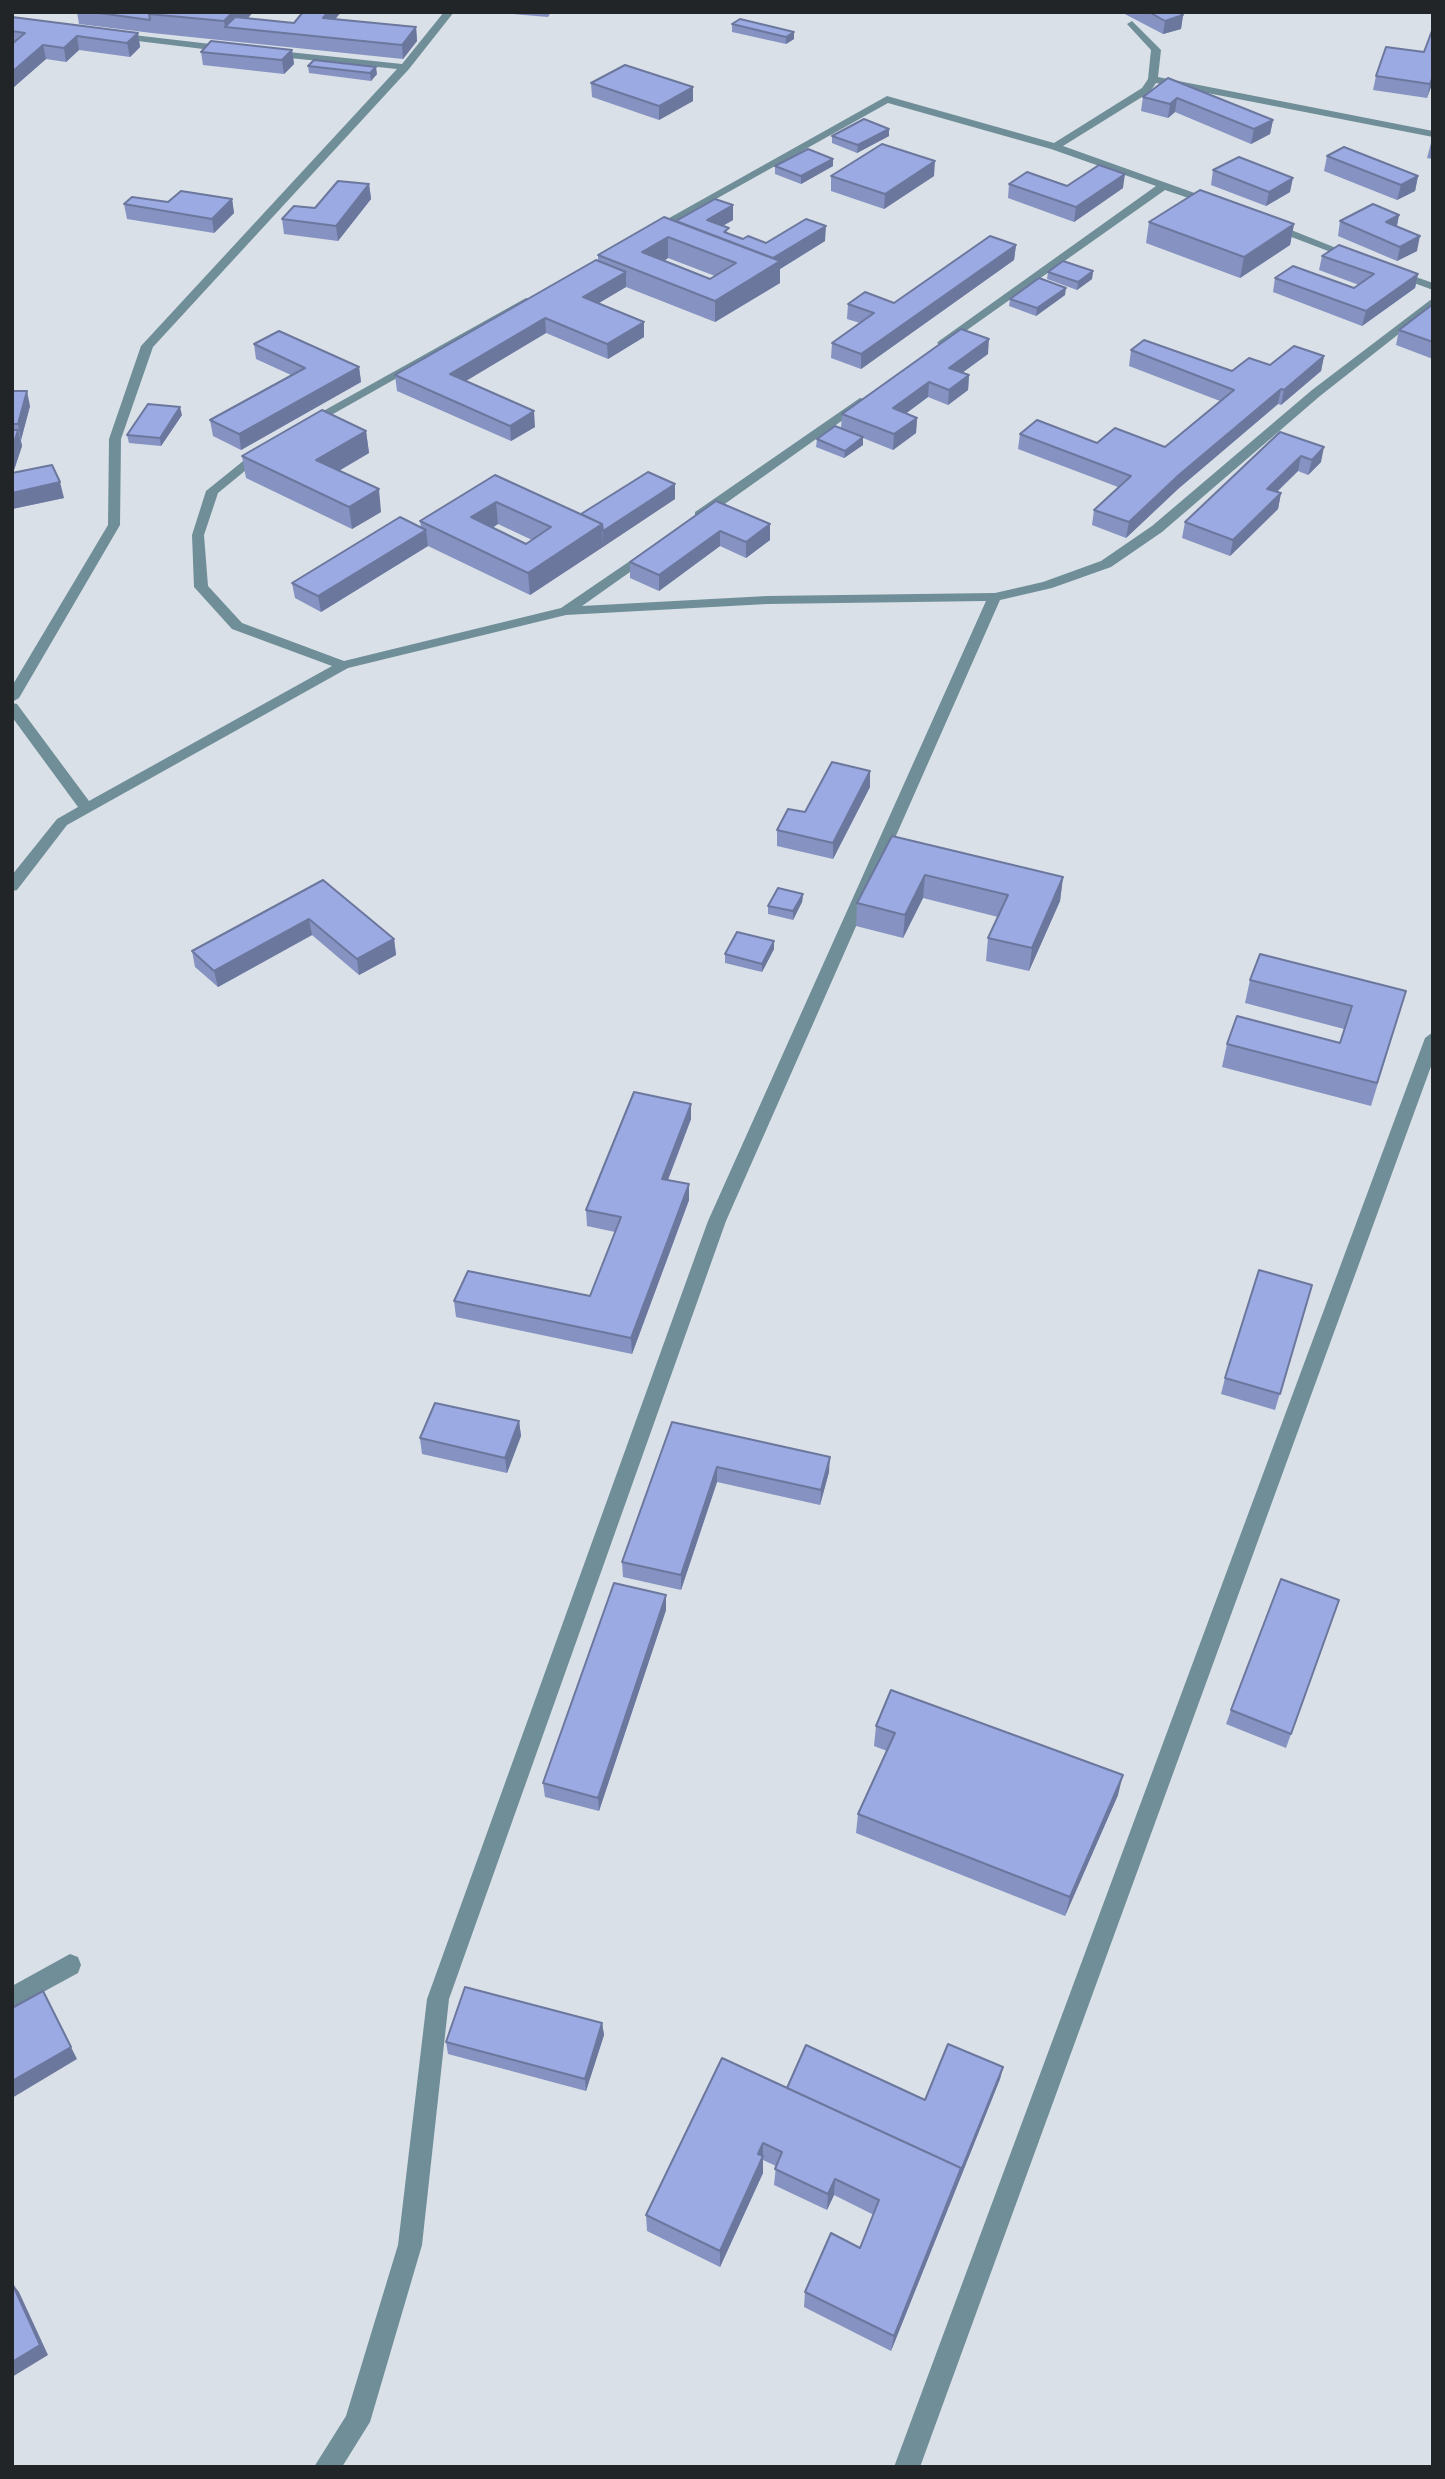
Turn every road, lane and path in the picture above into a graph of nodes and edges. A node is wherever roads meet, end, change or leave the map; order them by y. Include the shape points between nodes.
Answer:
1 (449, 12) edge
2 (1132, 24) dead end
3 (103, 34) edge
4 (244, 50) edge
5 (256, 52) edge
6 (405, 67) junction
7 (1153, 79) junction
8 (1433, 134) edge
9 (1055, 147) junction
10 (1165, 185) junction
11 (1229, 209) edge
12 (1254, 219) edge
13 (643, 235) edge
14 (1369, 263) edge
15 (1382, 268) edge
16 (1433, 287) edge
17 (533, 297) edge
18 (1433, 301) edge
19 (928, 354) edge
20 (871, 394) edge
21 (289, 433) edge
22 (277, 440) edge
23 (690, 523) edge
24 (656, 547) edge
25 (995, 597) junction
26 (566, 611) junction
27 (343, 665) junction
28 (12, 698) edge
29 (12, 707) edge
30 (87, 808) junction
31 (12, 886) edge
32 (1433, 1038) edge
33 (70, 1965) dead end
34 (12, 1998) edge
35 (327, 2467) edge
36 (907, 2467) edge

1 - 6 street
2 - 7 street via 1156,50
3 - 4 street
5 - 6 street
6 - 28 street via 147,346 115,439 114,525
7 - 8 street
7 - 9 street via 1146,90
9 - 10 street
9 - 13 street via 887,99
10 - 11 street
10 - 19 street
12 - 14 street
15 - 16 street
17 - 21 street
18 - 25 street via 1316,393 1157,529 1106,564
20 - 23 street
22 - 27 street via 212,491 198,535 201,587 237,626
24 - 26 street
25 - 26 street via 767,600
25 - 35 street via 717,1221 442,1986 411,2245 357,2422
26 - 27 street
27 - 30 street
29 - 30 street
30 - 31 street via 62,822
32 - 36 street
33 - 34 street

